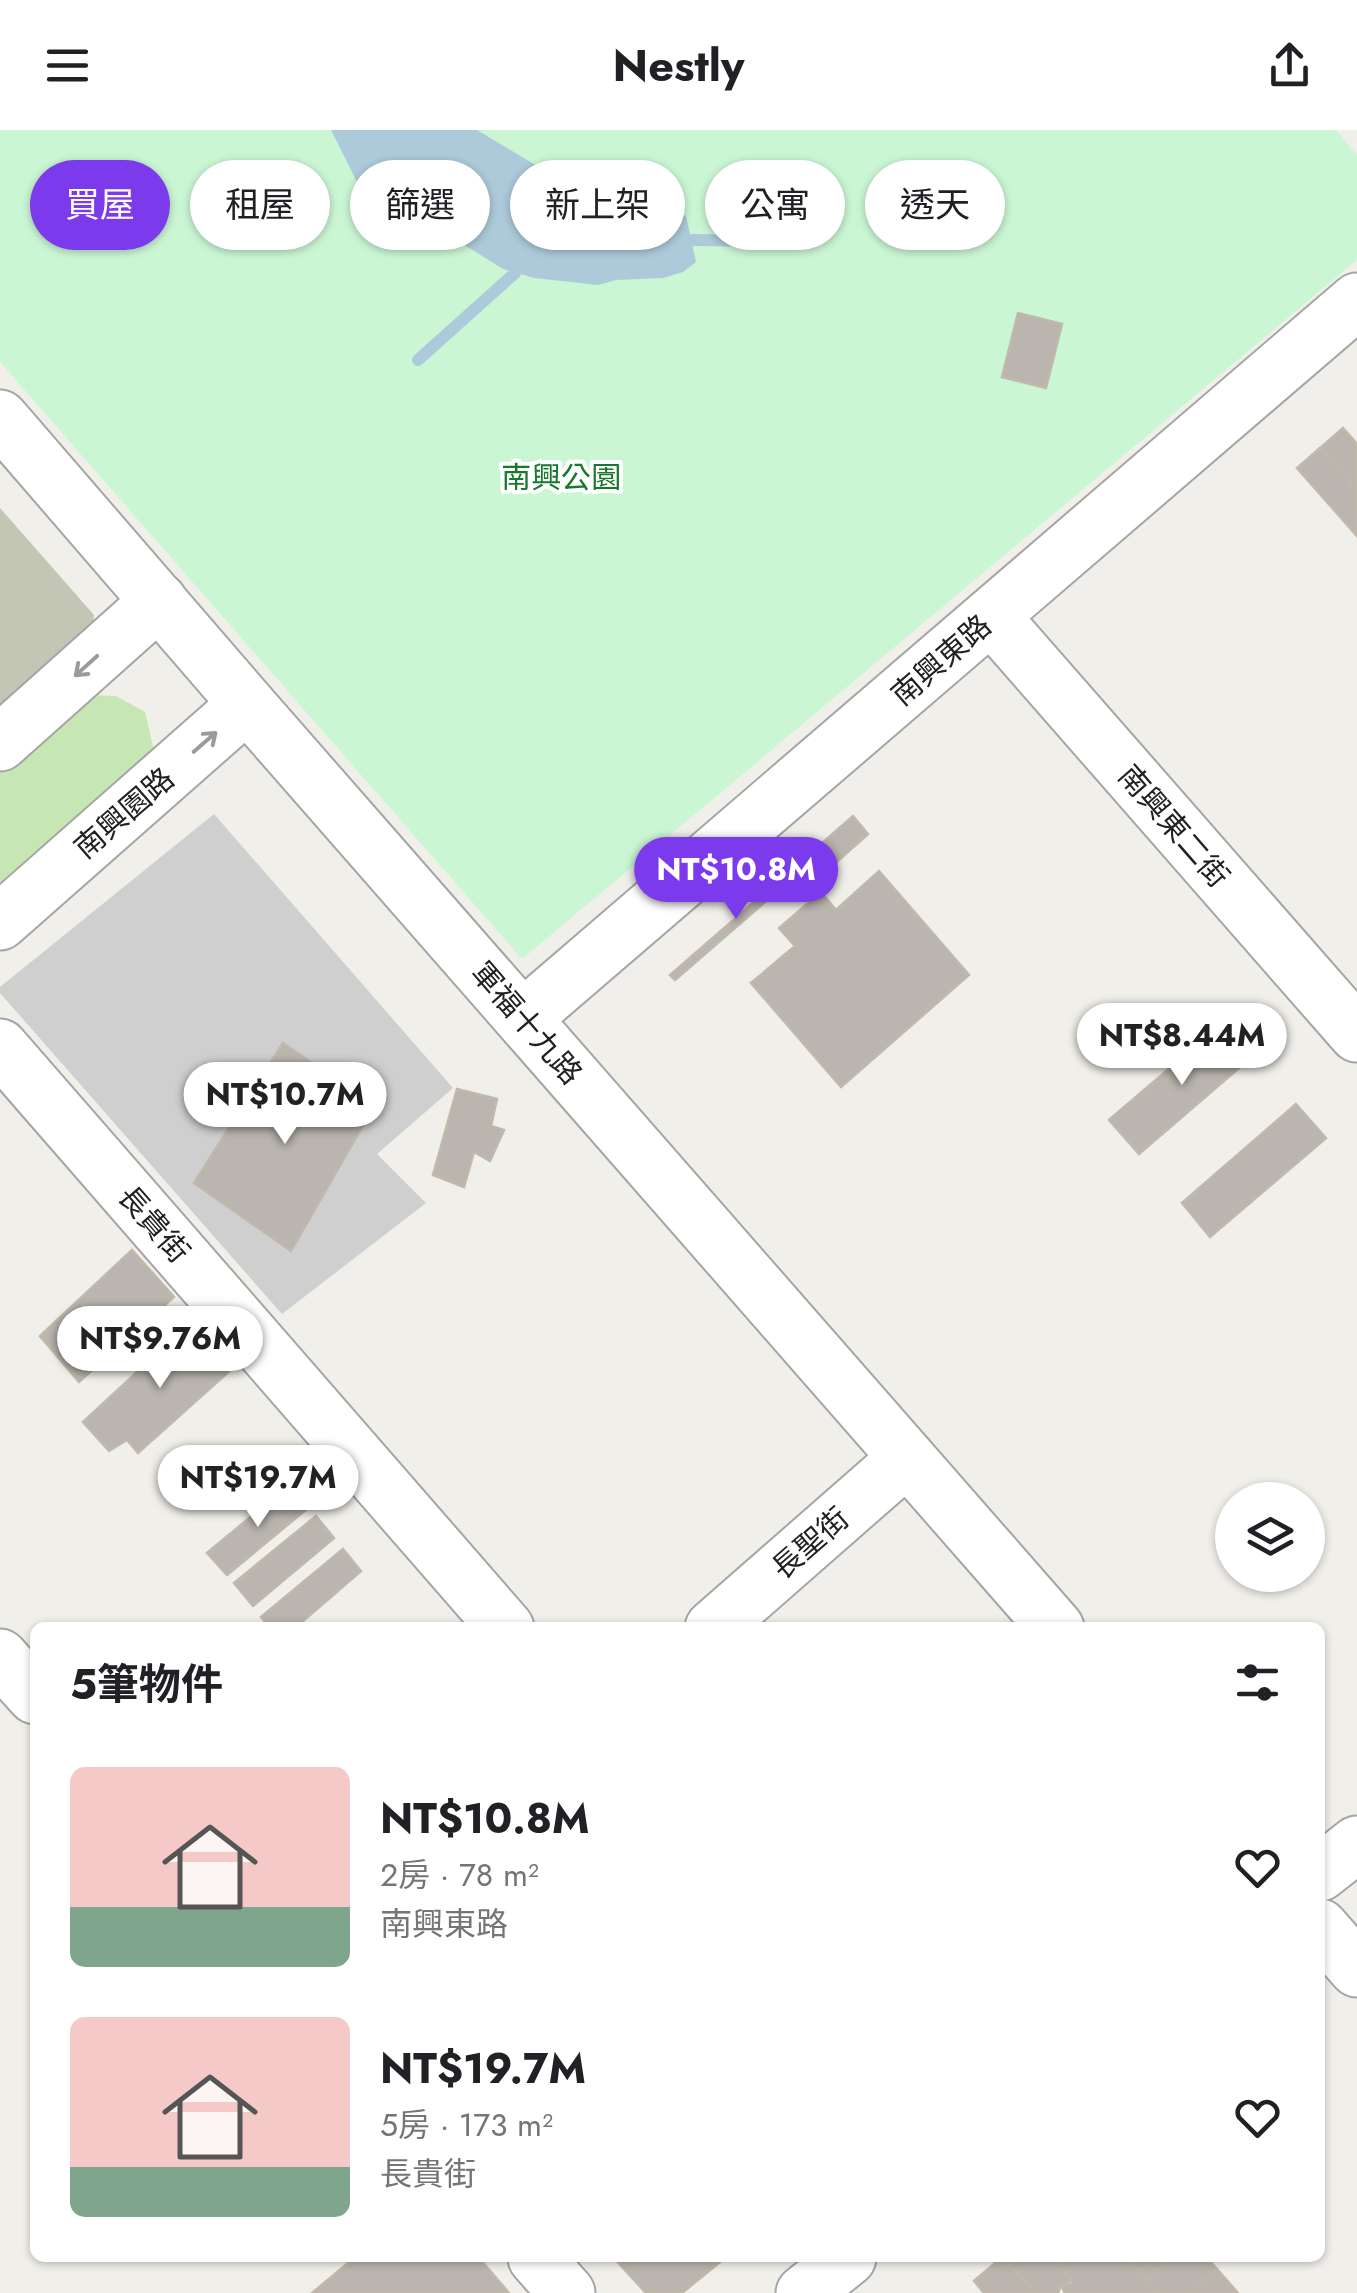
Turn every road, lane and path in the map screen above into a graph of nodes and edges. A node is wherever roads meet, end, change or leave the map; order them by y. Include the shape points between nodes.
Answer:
1 (1357, 301) edge
2 (0, 418) edge
3 (159, 601) junction
4 (991, 616) junction
5 (247, 704) junction
6 (0, 743) edge
7 (0, 922) edge
8 (523, 1018) junction
9 (1357, 1034) edge
10 (0, 1047) edge
11 (907, 1458) junction
12 (501, 1622) edge
13 (720, 1622) edge
14 (1051, 1622) edge
15 (0, 1657) edge
16 (30, 1690) edge
17 (1357, 1844) edge
18 (1325, 1869) edge
19 (1325, 1933) edge
20 (1357, 1969) edge
21 (540, 2262) edge
22 (843, 2262) edge
23 (568, 2293) edge
24 (804, 2293) edge

1 - 4 street, 南興東路
2 - 3 street, 軍福十九路
3 - 5 street, 軍福十九路
3 -> 6 street
4 - 8 street, 南興東路
4 - 9 street, 南興東二街
7 -> 5 street, 南興園路
5 - 8 street, 軍福十九路
8 - 11 street, 軍福十九路
10 - 12 street, 長貴街
11 - 13 street, 長聖街
11 - 14 street, 軍福十九路
15 - 16 street
17 - 18 street
19 - 20 street
21 - 23 street
22 - 24 street

